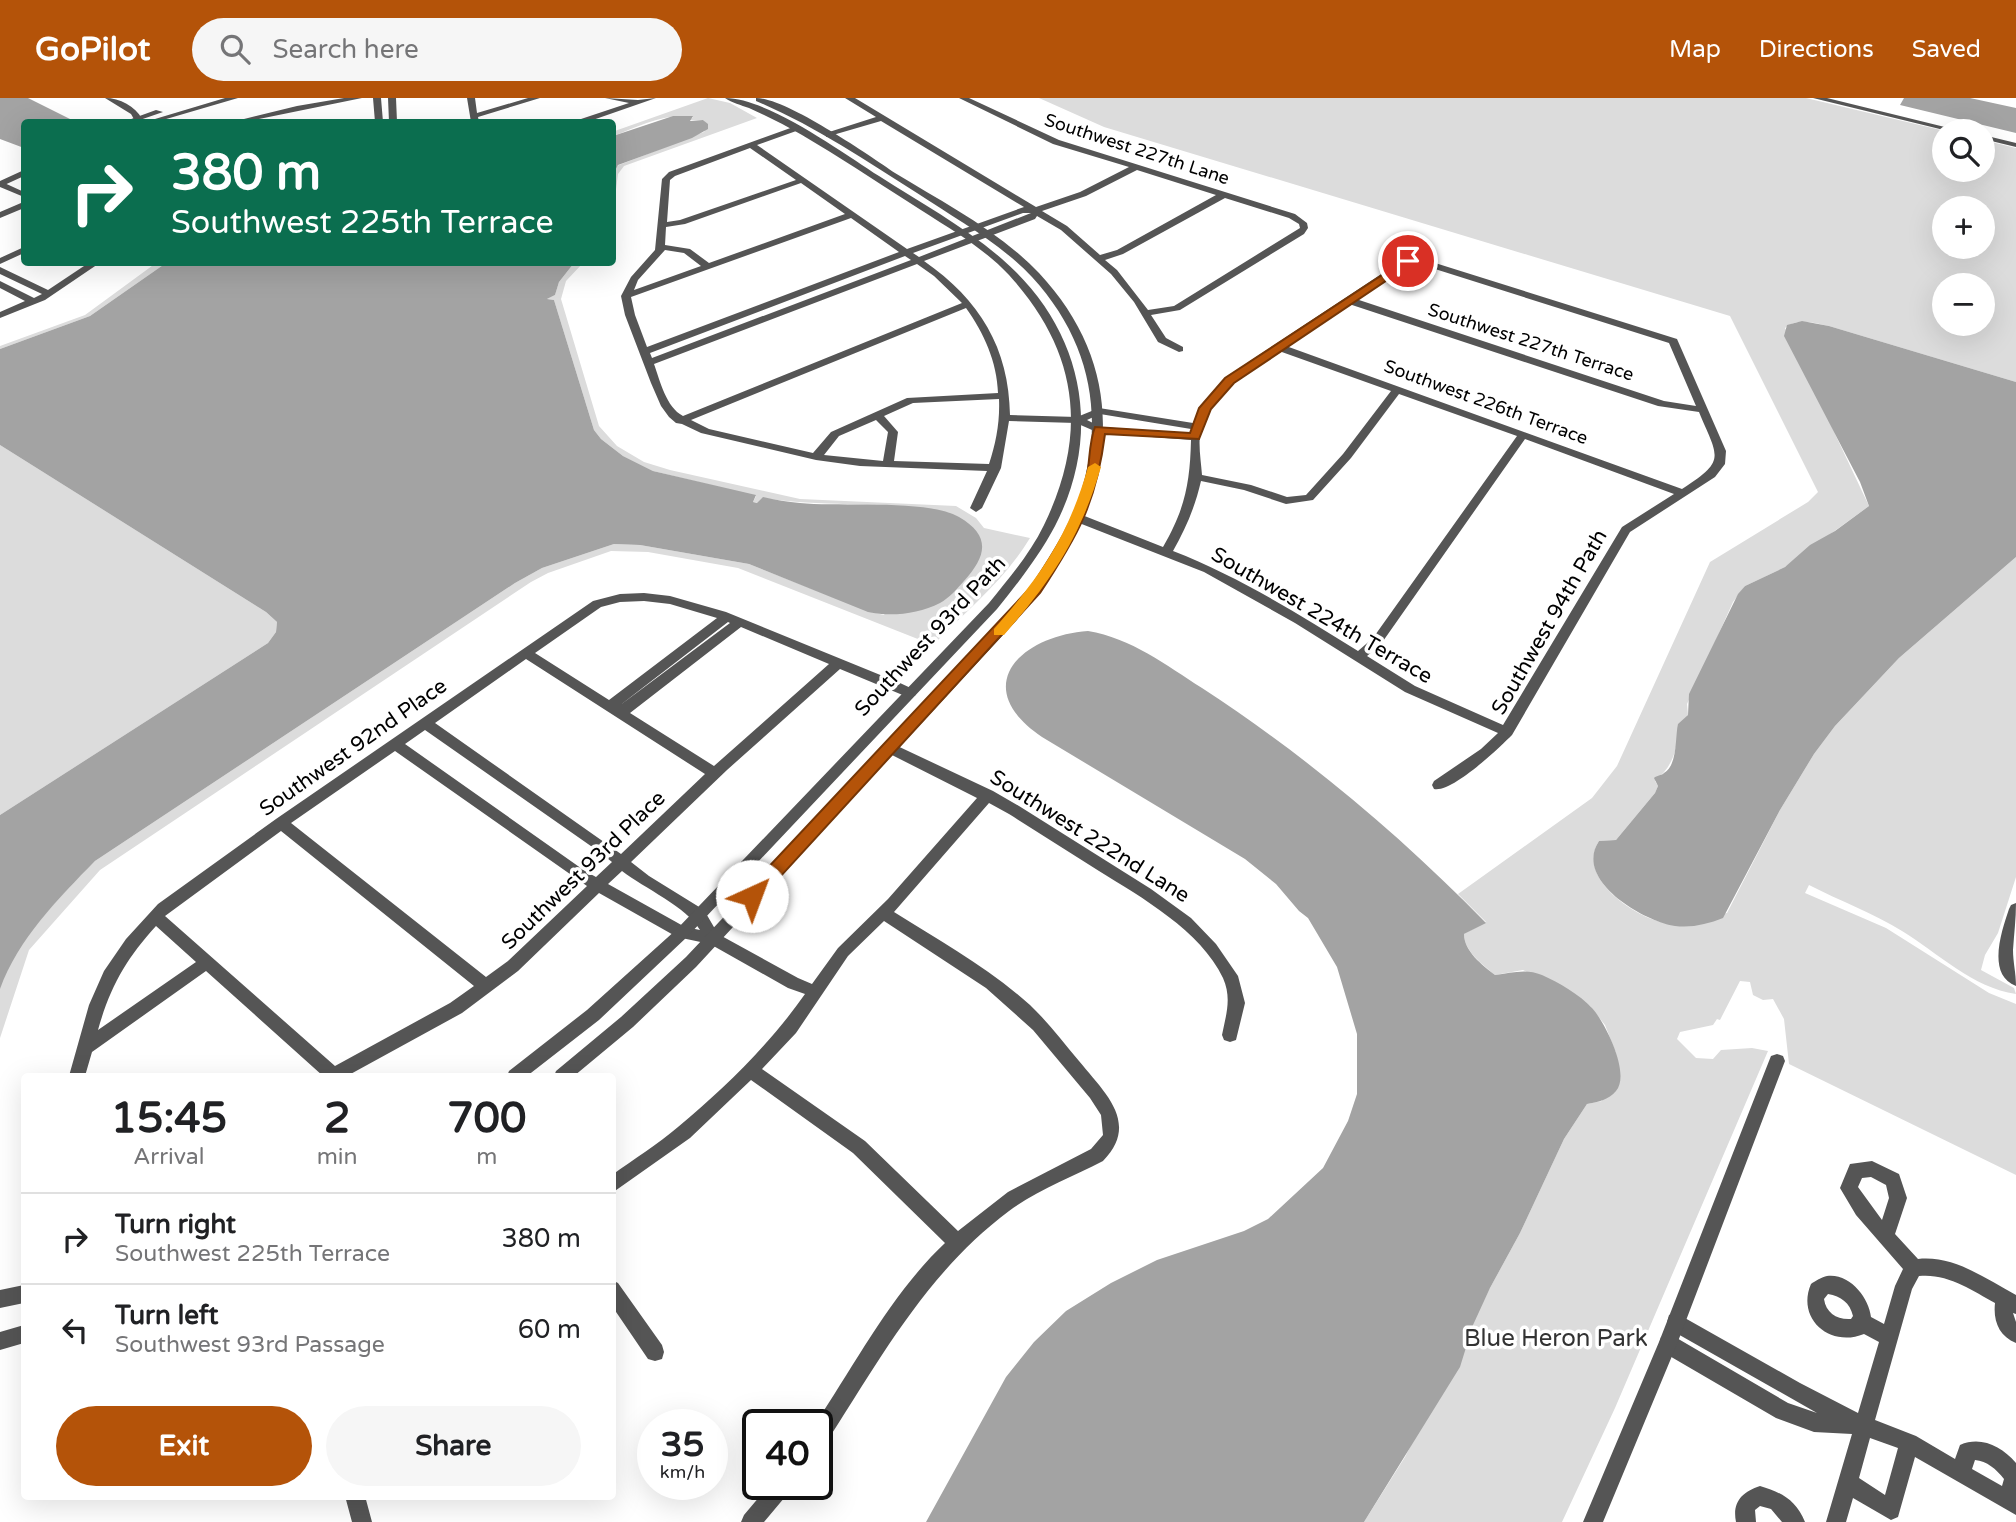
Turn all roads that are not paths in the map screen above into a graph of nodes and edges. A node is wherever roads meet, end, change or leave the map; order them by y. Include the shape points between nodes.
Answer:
1 (207, 98) edge
2 (234, 98) edge
3 (358, 98) edge
4 (377, 98) edge
5 (392, 98) edge
6 (471, 98) edge
7 (536, 98) edge
8 (609, 98) edge
9 (652, 98) edge
10 (729, 98) edge
11 (755, 98) edge
12 (849, 98) edge
13 (963, 98) edge
14 (1817, 98) edge
15 (115, 99) edge
16 (640, 102) junction
17 (297, 108) junction
18 (882, 118) junction
19 (138, 119) joint
20 (160, 119) edge
21 (249, 119) edge
22 (297, 119) edge
23 (379, 119) edge
24 (393, 119) edge
25 (474, 119) edge
26 (477, 119) edge
27 (590, 119) edge
28 (1932, 125) edge
29 (796, 128) junction
30 (829, 135) junction
31 (1995, 140) edge
32 (750, 144) junction
33 (2016, 145) edge
34 (21, 165) edge
35 (1136, 167) junction
36 (21, 174) edge
37 (0, 175) edge
38 (803, 180) junction
39 (0, 184) edge
40 (21, 194) edge
41 (1223, 195) junction
42 (21, 206) edge
43 (1037, 210) junction
44 (0, 215) edge
45 (852, 215) junction
46 (662, 225) junction
47 (975, 227) junction
48 (960, 232) junction
49 (985, 233) junction
50 (970, 239) junction
51 (660, 247) junction
52 (21, 251) edge
53 (905, 253) junction
54 (1101, 258) junction
55 (915, 260) junction
56 (0, 261) edge
57 (91, 266) edge
58 (709, 267) junction
59 (0, 270) edge
60 (0, 284) edge
61 (49, 294) junction
62 (626, 296) junction
63 (1348, 300) junction
64 (34, 302) junction
65 (968, 304) junction
66 (1146, 313) junction
67 (0, 315) edge
68 (1278, 346) junction
69 (1179, 349) dead end
70 (647, 358) junction
71 (1397, 389) junction
72 (1005, 396) junction
73 (1704, 410) junction
74 (1099, 411) junction
75 (877, 414) junction
76 (1005, 418) junction
77 (1078, 419) junction
78 (680, 421) junction
79 (1099, 430) junction
80 (1196, 432) junction
81 (1523, 434) junction
82 (816, 457) junction
83 (888, 464) junction
84 (995, 468) junction
85 (1196, 477) junction
86 (1682, 493) junction
87 (976, 508) dead end
88 (1078, 518) junction
89 (1167, 551) junction
90 (734, 620) junction
91 (525, 653) junction
92 (1358, 657) junction
93 (838, 663) junction
94 (910, 693) junction
95 (614, 710) junction
96 (425, 723) junction
97 (1507, 732) junction
98 (395, 744) junction
99 (891, 748) junction
100 (715, 773) junction
101 (1439, 785) dead end
102 (988, 795) junction
103 (281, 823) junction
104 (621, 863) junction
105 (598, 885) junction
106 (2016, 909) edge
107 (884, 912) junction
108 (699, 914) junction
109 (155, 916) junction
110 (682, 933) junction
111 (713, 939) junction
112 (207, 962) junction
113 (2015, 978) edge
114 (486, 986) junction
115 (814, 991) junction
116 (1230, 1035) dead end
117 (85, 1048) junction
118 (1777, 1060) dead end
119 (751, 1070) junction
120 (78, 1073) edge
121 (330, 1073) edge
122 (338, 1073) edge
123 (519, 1073) edge
124 (566, 1073) edge
125 (616, 1182) edge
126 (1886, 1234) dead end
127 (957, 1242) junction
128 (1914, 1268) junction
129 (21, 1294) edge
130 (616, 1295) edge
131 (0, 1298) edge
132 (2010, 1302) edge
133 (1676, 1322) junction
134 (1861, 1322) dead end
135 (2016, 1334) edge
136 (21, 1335) edge
137 (1890, 1338) junction
138 (0, 1342) edge
139 (1668, 1344) junction
140 (654, 1352) dead end
141 (833, 1413) edge
142 (1864, 1426) junction
143 (1909, 1443) junction
144 (1961, 1473) junction
145 (1848, 1483) junction
146 (356, 1500) edge
147 (770, 1500) edge
148 (2012, 1503) edge
149 (362, 1522) edge
150 (751, 1522) edge
151 (1593, 1522) edge
152 (1746, 1522) edge
153 (1795, 1522) edge
154 (1836, 1522) edge

1 - 19 street
2 - 20 street
3 - 17 street
4 - 23 street
5 - 24 street
6 - 25 street
7 - 26 street
8 - 16 street
9 - 16 street
10 - 29 street, Southwest 93rd Path
11 - 30 street
12 - 18 street
13 - 35 street, Southwest 227th Lane via 1056,142
14 - 28 street
15 - 19 street
16 - 27 street
17 - 21 street
17 - 22 street
18 - 30 street
18 - 43 street
29 - 32 street
29 - 48 street, Southwest 93rd Path
30 - 47 street
31 - 33 street
32 - 38 street
32 - 46 street via 669,176
34 - 37 street
35 - 41 street, Southwest 227th Lane
35 - 43 street
36 - 39 street
38 - 45 street
38 - 46 street
39 - 40 street
41 - 54 street via 1120,253
41 - 66 street, Southwest 227th Lane via 1296,218 1304,228 1179,307
42 - 44 street
43 - 47 street via 1022,210
43 - 49 street via 1032,217
43 - 54 street
45 - 53 street
45 - 58 street
46 - 51 street
47 - 48 street
47 - 49 street
48 - 50 street, Southwest 93rd Path
48 - 53 street
49 - 50 street
49 - 74 street via 1029,268 1066,312 1090,363
50 - 55 street
50 - 77 street, Southwest 93rd Path via 1010,271 1050,320 1071,366
51 - 58 street via 687,251
51 - 62 street
52 - 56 street
53 - 55 street
53 - 70 street
54 - 66 street
55 - 65 street
55 - 70 street
57 - 61 street
58 - 62 street
59 - 61 street
60 - 64 street
61 - 64 street
62 - 70 street
63 - 68 street
63 - 73 street, Southwest 227th Terrace via 1662,404
63 - 73 street, Southwest 94th Path via 1403,263 1416,260 1456,271 1670,339
64 - 67 street
65 - 72 street via 997,356
65 - 78 street
66 - 69 street via 1162,340
68 - 71 street, Southwest 226th Terrace
68 - 80 street via 1223,386 1208,404
70 - 78 street via 666,406
71 - 81 street, Southwest 226th Terrace
71 - 85 street via 1311,497 1282,499
72 - 75 street via 921,398
72 - 76 street
73 - 86 street, Southwest 94th Path via 1721,460 1713,473
74 - 77 street
74 - 79 street
74 - 80 street
75 - 82 street via 835,433
75 - 83 street via 893,432
76 - 77 street
76 - 84 street
77 - 79 street
77 - 94 street, Southwest 93rd Path via 1067,486 1035,552 999,599
78 - 82 street via 710,433
79 - 80 street
79 - 88 street via 1093,476
80 - 85 street
81 - 86 street, Southwest 226th Terrace
81 - 92 street via 1377,641
82 - 83 street
83 - 84 street
84 - 87 street
85 - 89 street via 1187,515
86 - 97 street, Southwest 94th Path via 1622,535
88 - 89 street, Southwest 224th Terrace
88 - 99 street via 1055,562 1024,604
89 - 92 street, Southwest 224th Terrace via 1275,606
90 - 91 street, Southwest 92nd Place via 692,606 629,597 589,608
90 - 93 street
90 - 95 street
91 - 95 street
91 - 96 street, Southwest 92nd Place
92 - 97 street, Southwest 224th Terrace via 1418,694
93 - 94 street
93 - 100 street, Southwest 93rd Place
94 - 108 street, Southwest 93rd Path
95 - 100 street
96 - 98 street, Southwest 92nd Place
96 - 104 street
97 - 101 street, Southwest 94th Path via 1486,753
98 - 103 street, Southwest 92nd Place
98 - 105 street
99 - 102 street, Southwest 222nd Lane
99 - 111 street
100 - 104 street, Southwest 93rd Place
102 - 107 street
102 - 116 street, Southwest 222nd Lane via 1146,893 1200,935 1222,961 1236,989
103 - 109 street, Southwest 92nd Place
103 - 114 street
104 - 105 street, Southwest 93rd Place
104 - 108 street
105 - 110 street
105 - 114 street, Southwest 93rd Place via 524,957
106 - 113 street via 2004,955
107 - 115 street via 852,941
107 - 127 street via 1022,1008 1110,1112 1113,1126 1100,1153 1019,1194
108 - 110 street, Southwest 93rd Path
108 - 111 street
109 - 112 street
109 - 117 street, Southwest 92nd Place via 131,943 104,988
110 - 111 street
110 - 123 street, Southwest 93rd Path via 593,1016
111 - 115 street
111 - 124 street via 635,1015
112 - 117 street
112 - 121 street
114 - 122 street, Southwest 93rd Place via 441,1017
115 - 119 street via 790,1028
117 - 120 street, Southwest 92nd Place
118 - 133 street
119 - 125 street via 670,1145
119 - 127 street via 859,1147
126 - 128 street
127 - 141 street via 901,1305
128 - 132 street via 1935,1266 1950,1271
128 - 137 street via 1904,1286
129 - 131 street
130 - 140 street
132 - 135 street via 2002,1314
133 - 139 street
133 - 142 street
134 - 137 street
136 - 138 street
137 - 142 street
139 - 142 street via 1783,1411 1814,1422
139 - 151 street
142 - 143 street
142 - 145 street
143 - 144 street
143 - 145 street via 1891,1510
144 - 148 street
144 - 148 street via 1972,1449 2007,1465 2014,1478
145 - 154 street
146 - 149 street
147 - 150 street
152 - 153 street via 1748,1502 1760,1496 1777,1500

